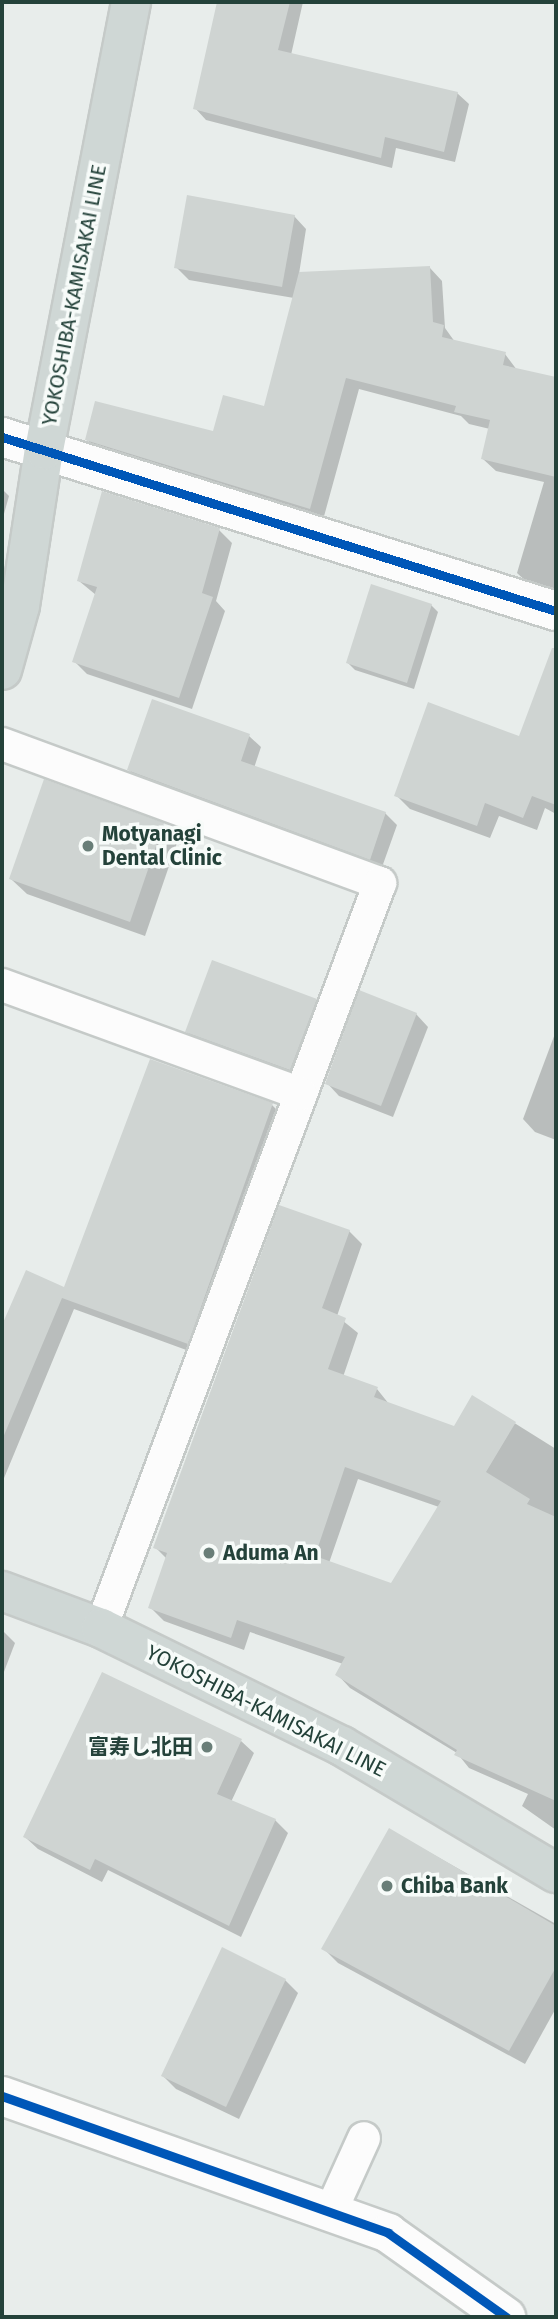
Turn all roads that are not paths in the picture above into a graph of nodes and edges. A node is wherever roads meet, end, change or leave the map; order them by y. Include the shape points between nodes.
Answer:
1 (131, 2) edge
2 (2, 437) edge
3 (44, 450) junction
4 (556, 611) edge
5 (2, 670) edge
6 (2, 744) edge
7 (2, 985) edge
8 (301, 1094) junction
9 (2, 1591) edge
10 (101, 1628) junction
11 (556, 1873) edge
12 (2, 2096) edge
13 (364, 2138) dead end
14 (330, 2213) junction
15 (506, 2317) edge

1 - 3 main road, YOKOSHIBA-KAMISAKAI LINE
2 - 3 street
3 - 4 street
3 - 5 main road, YOKOSHIBA-KAMISAKAI LINE via 20,606
6 - 8 lane via 380,883
7 - 8 lane
8 - 10 lane
9 - 10 main road, YOKOSHIBA-KAMISAKAI LINE
10 - 11 main road, YOKOSHIBA-KAMISAKAI LINE via 342,1746
12 - 14 street
13 - 14 lane
14 - 15 street via 388,2233

